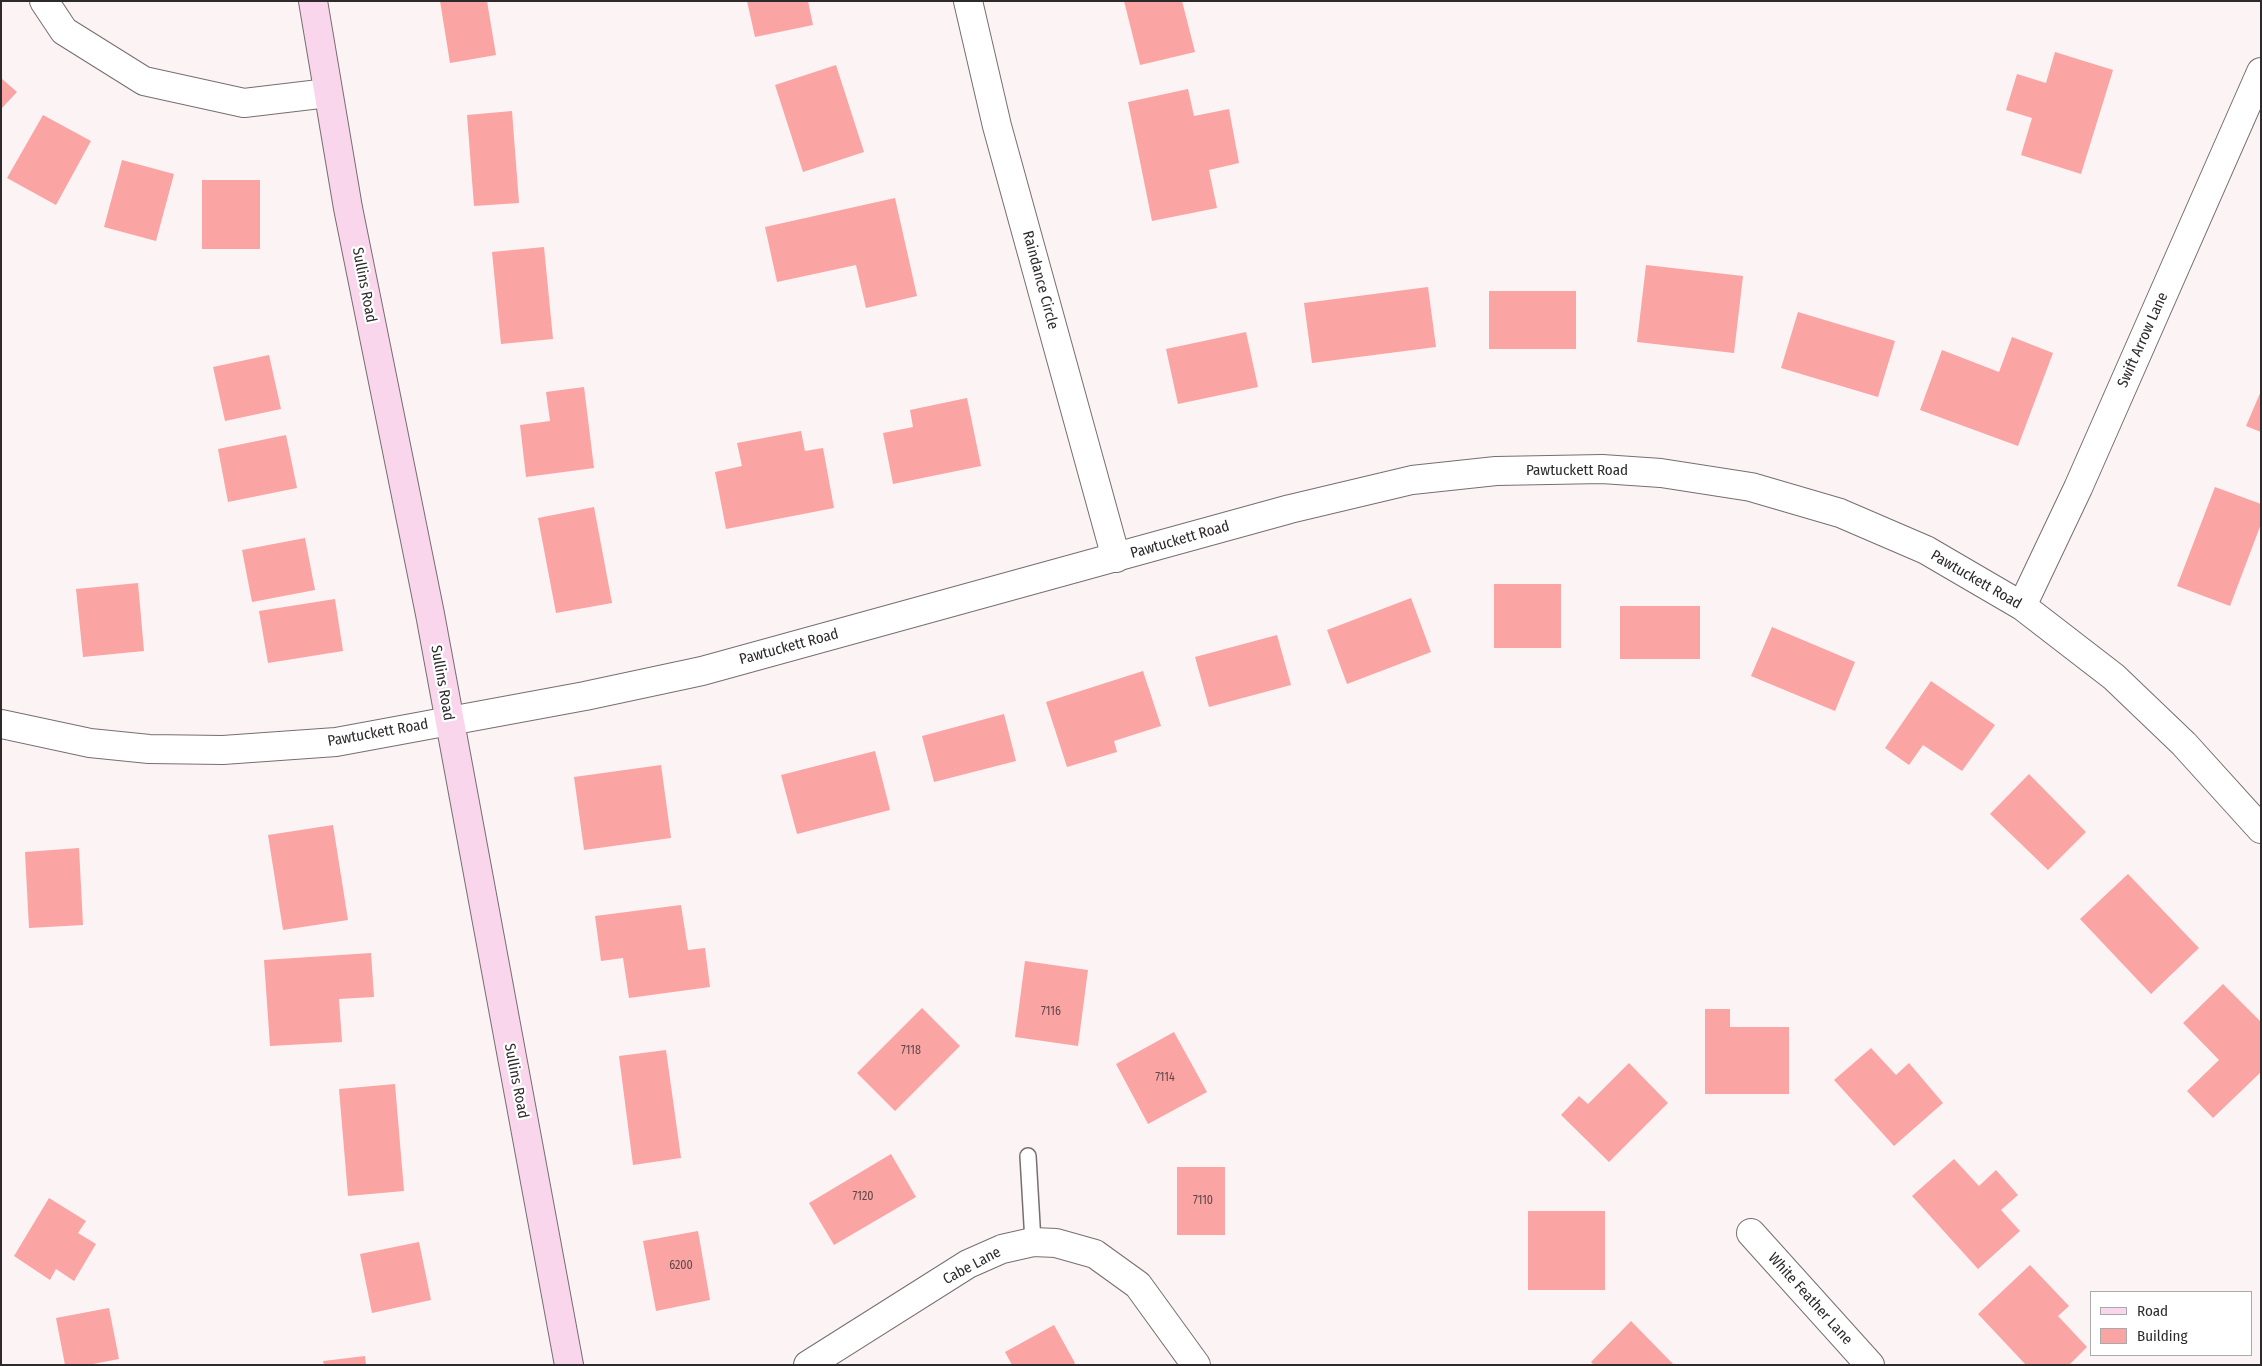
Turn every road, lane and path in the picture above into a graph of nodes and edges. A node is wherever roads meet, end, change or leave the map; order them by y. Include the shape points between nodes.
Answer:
1 (44, 1) edge
2 (313, 1) edge
3 (968, 1) edge
4 (2261, 73) edge
5 (328, 93) junction
6 (1116, 558) junction
7 (2022, 606) junction
8 (449, 721) junction
9 (1, 724) edge
10 (2261, 829) edge
11 (1028, 1156) dead end
12 (1751, 1233) dead end
13 (1032, 1242) junction
14 (568, 1365) edge
15 (808, 1365) edge
16 (1196, 1365) edge
17 (1870, 1365) edge

1 - 5 street via 64,31 144,81 244,103
2 - 5 street, Sullins Road
3 - 6 street, Raindance Circle via 997,126
4 - 7 street, Swift Arrow Lane via 2078,488
5 - 8 street, Sullins Road
6 - 7 street, Pawtuckett Road via 1290,509 1412,480 1496,471 1602,469 1661,473 1751,487 1840,512 1926,550
6 - 8 street, Pawtuckett Road via 702,671
7 - 10 street, Pawtuckett Road via 2114,677 2184,744
8 - 9 street, Pawtuckett Road via 336,742 224,750 149,749 90,743
8 - 14 street, Sullins Road
11 - 13 lane
12 - 17 street, White Feather Lane
13 - 15 street, Cabe Lane via 1002,1249 968,1264
13 - 16 street, Cabe Lane via 1056,1243 1095,1254 1138,1285

